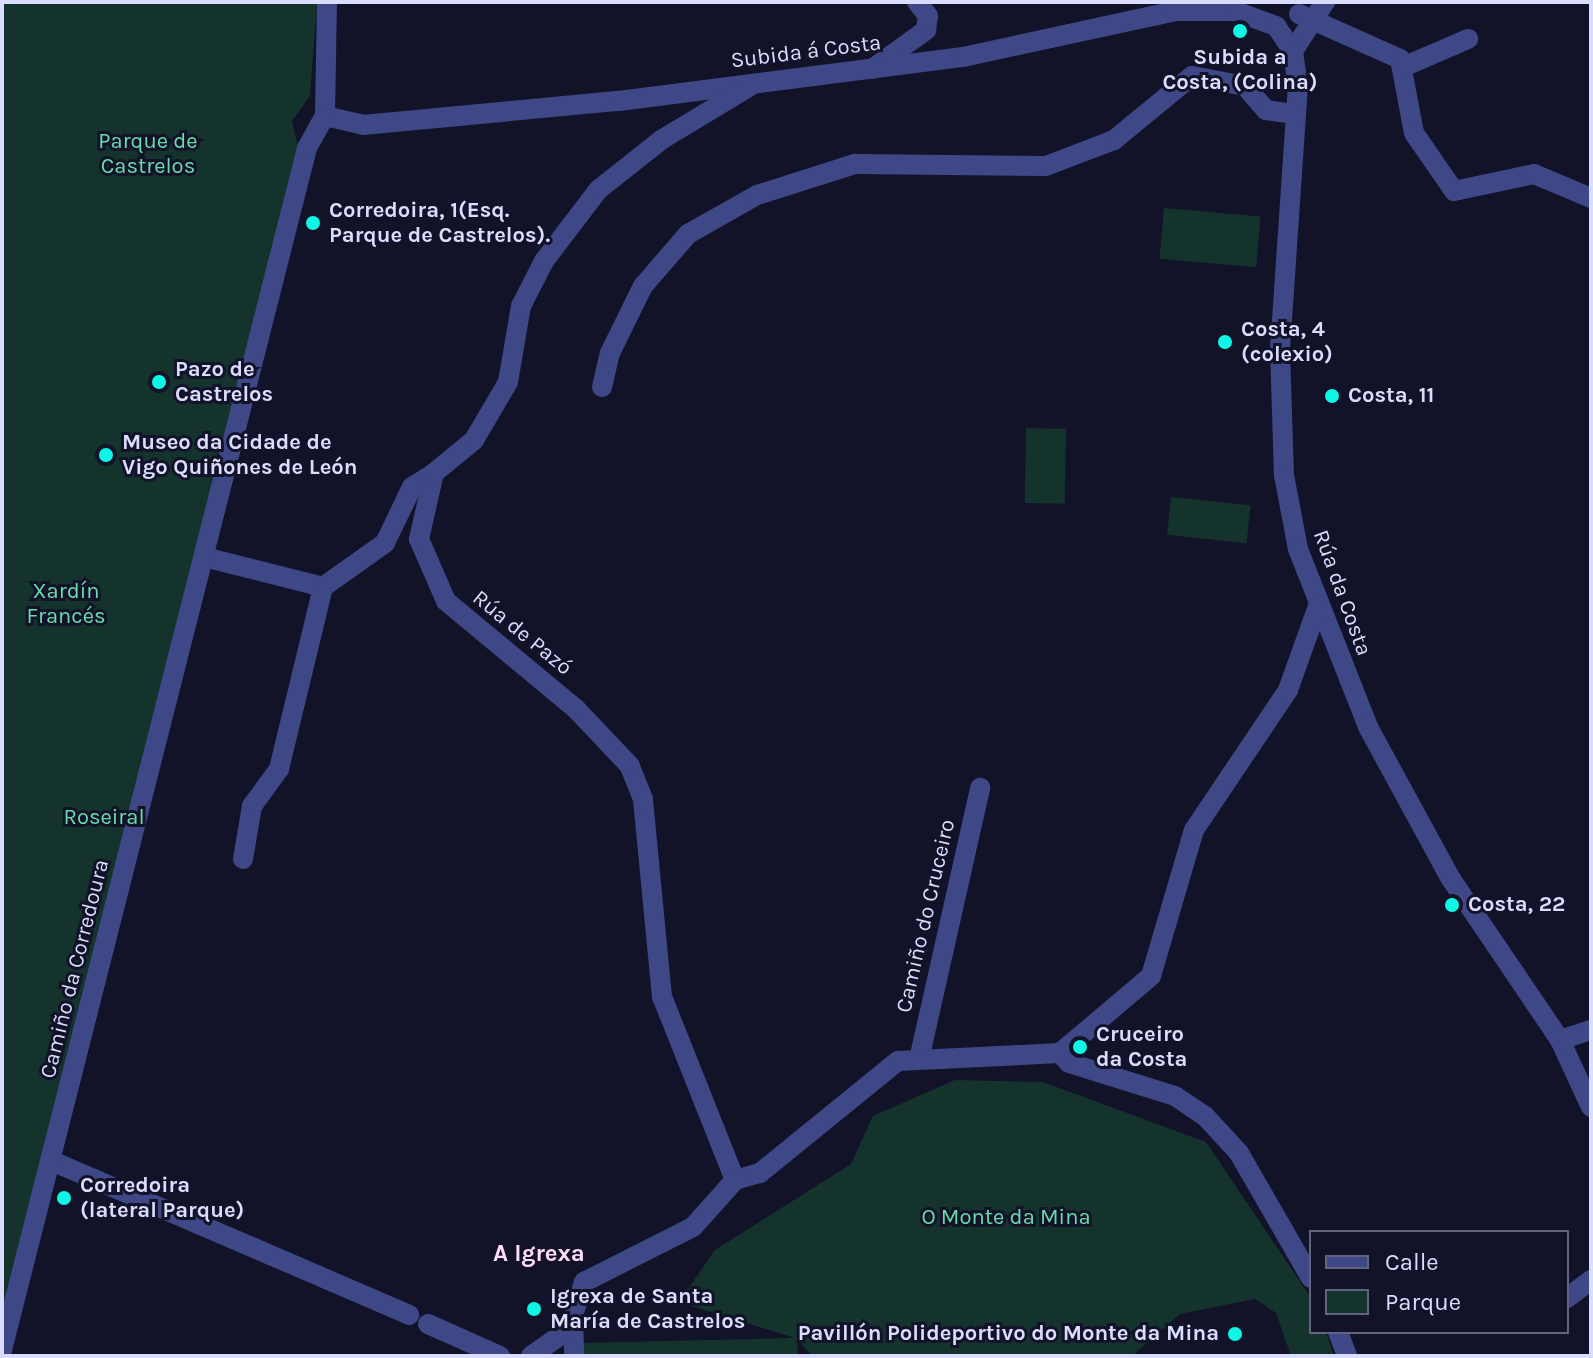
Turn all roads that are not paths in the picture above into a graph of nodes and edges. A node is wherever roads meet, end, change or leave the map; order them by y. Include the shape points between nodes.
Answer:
1 (327, 2) edge
2 (917, 2) edge
3 (1309, 8) edge
4 (1263, 18) junction
5 (1468, 39) dead end
6 (1289, 43) junction
7 (1403, 67) junction
8 (872, 69) junction
9 (757, 82) junction
10 (1295, 114) junction
11 (325, 116) junction
12 (1591, 198) edge
13 (602, 387) dead end
14 (434, 473) junction
15 (204, 557) junction
16 (323, 587) junction
17 (1318, 606) junction
18 (980, 788) dead end
19 (243, 859) dead end
20 (1591, 1030) edge
21 (1560, 1040) junction
22 (1060, 1053) junction
23 (920, 1055) junction
24 (1591, 1107) edge
25 (52, 1161) junction
26 (735, 1180) junction
27 (1309, 1275) edge
28 (1591, 1280) edge
29 (1569, 1296) edge
30 (409, 1315) dead end
31 (573, 1320) junction
32 (428, 1324) dead end
33 (1339, 1334) edge
34 (2, 1350) edge
35 (500, 1356) edge
36 (531, 1356) edge
37 (574, 1356) edge
38 (1347, 1356) edge

1 - 11 street
2 - 8 street via 928,16 926,30
3 - 4 street
3 - 6 street
3 - 7 street via 1394,55
4 - 6 street, Subida á Costa
4 - 8 street, Subida á Costa via 1205,10 1136,16 993,51
5 - 7 street
6 - 10 street, Rúa da Costa
7 - 12 street via 1414,133 1454,191 1534,174
8 - 9 street, Subida á Costa
9 - 11 street, Subida á Costa via 376,124 341,125
9 - 14 street via 661,140 598,190 521,306 508,382 474,440
10 - 13 street via 1266,110 1245,86 1192,76 1114,140 1058,162 855,164 757,195 688,234 657,269 610,353
10 - 17 street, Rúa da Costa via 1282,239 1282,441 1290,514
11 - 15 street, Camiño da Corredoura via 307,148
14 - 16 street via 412,487 385,543
14 - 26 street, Rúa de Pazó via 419,539 440,593 598,729 637,782 662,997
15 - 16 street
15 - 25 street, Camiño da Corredoura
16 - 19 street via 279,769 252,806
17 - 21 street, Rúa da Costa via 1368,727 1451,879
17 - 22 street via 1288,690 1194,830 1151,976
18 - 23 street, Camiño do Cruceiro
20 - 21 street
21 - 24 street, Rúa da Costa
22 - 23 street via 1034,1059
22 - 27 street via 1069,1063 1175,1096 1205,1116 1239,1153
23 - 26 street via 879,1072 760,1173
25 - 30 street
25 - 34 street, Camiño da Corredoura
26 - 31 street via 693,1227 584,1282
28 - 29 street
31 - 36 street
31 - 37 street
32 - 35 street
33 - 38 street

